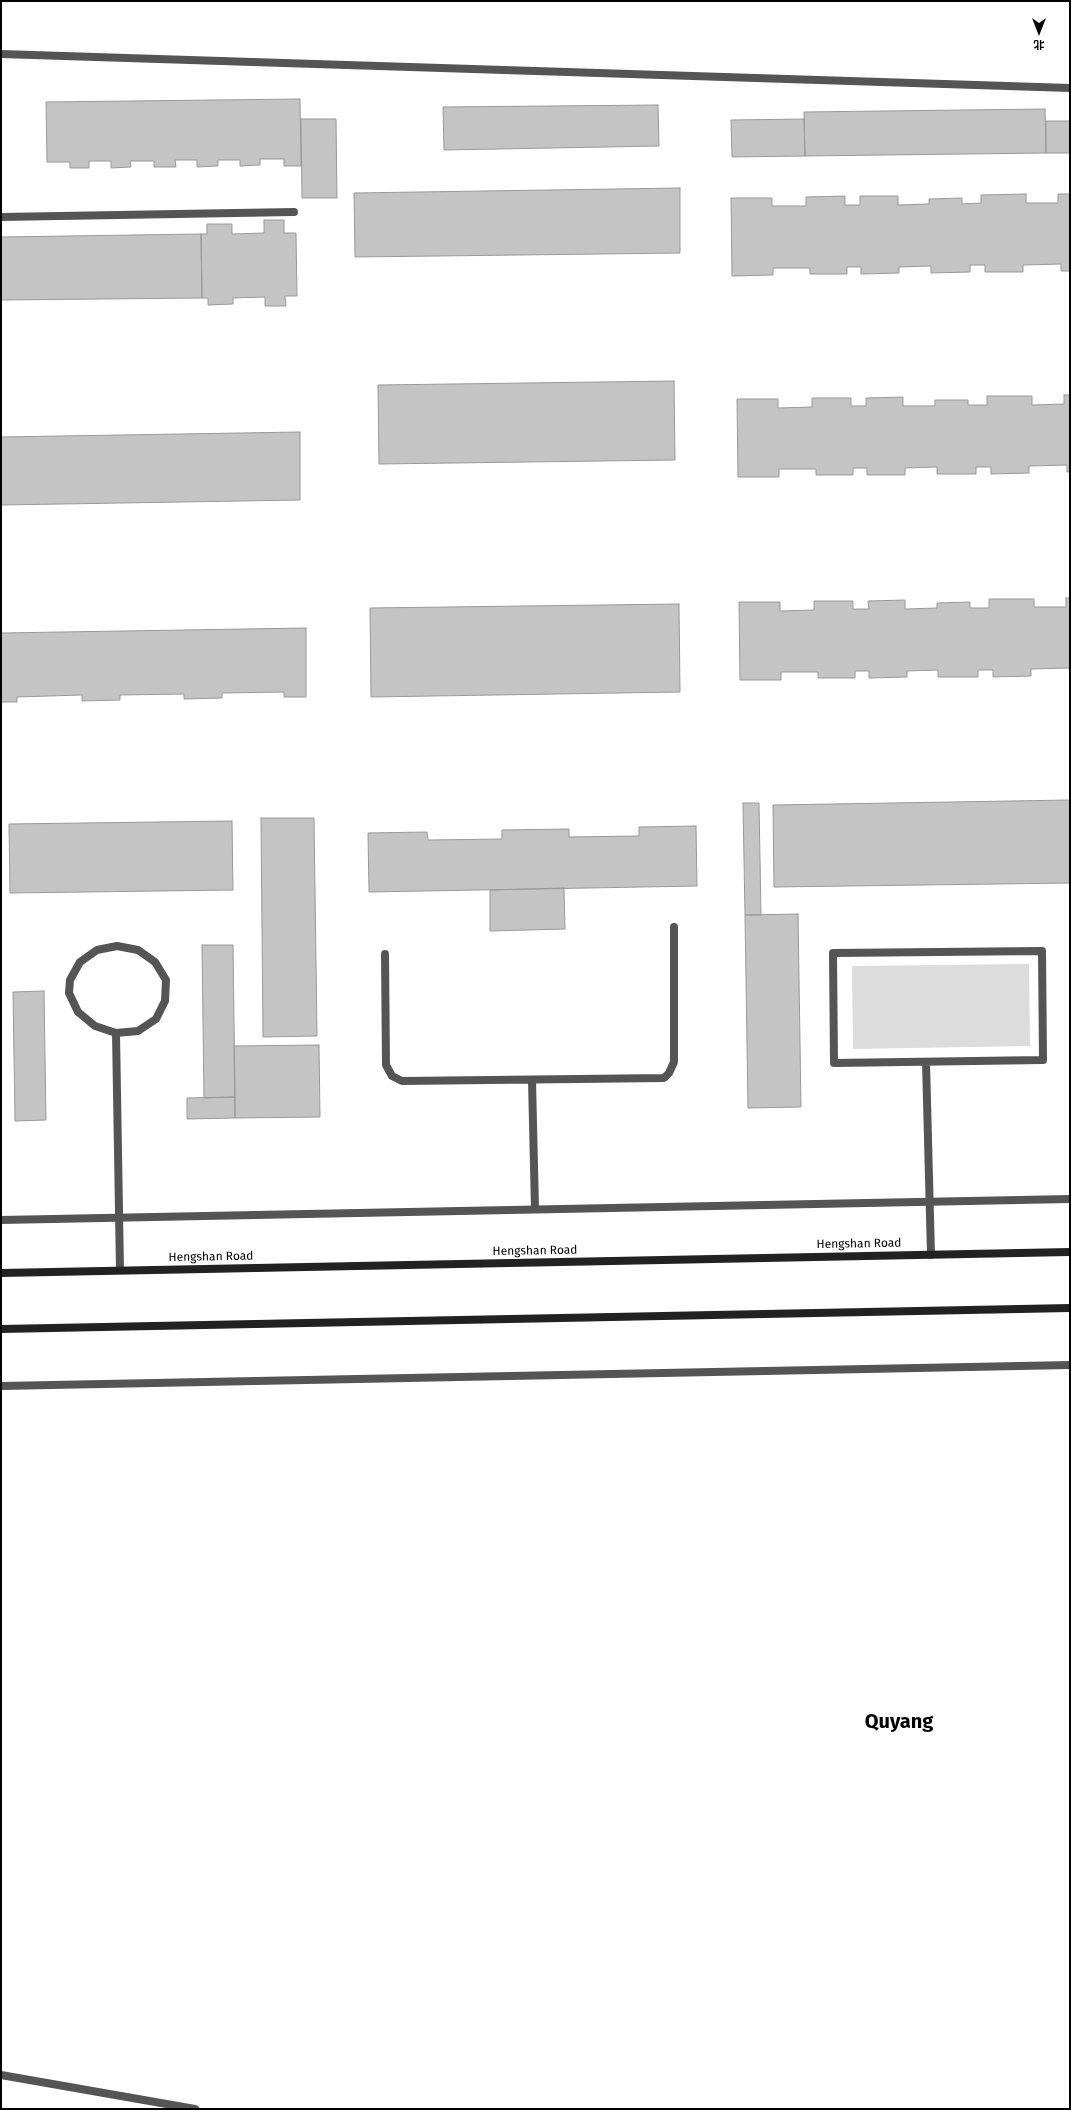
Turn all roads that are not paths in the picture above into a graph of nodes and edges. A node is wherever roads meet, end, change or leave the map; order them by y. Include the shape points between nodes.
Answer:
1 (1, 54) edge
2 (1070, 88) edge
3 (294, 212) dead end
4 (1, 217) edge
5 (674, 927) dead end
6 (385, 954) dead end
7 (116, 1033) junction
8 (926, 1062) junction
9 (532, 1080) junction
10 (1070, 1199) edge
11 (931, 1202) junction
12 (534, 1210) junction
13 (119, 1218) junction
14 (1, 1220) edge
15 (1070, 1252) edge
16 (931, 1254) junction
17 (120, 1270) junction
18 (1, 1273) edge
19 (1070, 1308) edge
20 (1, 1329) edge
21 (1070, 1365) edge
22 (1, 1386) edge
23 (1, 2075) edge
24 (195, 2109) edge

1 - 2 street
3 - 4 street
5 - 9 street via 674,1062 670,1073 664,1078
6 - 9 street via 386,1065 392,1076 402,1081
7 - 7 street via 95,1026 78,1012 69,993 70,980 80,962 97,950 117,946 138,950 155,962 166,980 165,1001 156,1019 138,1030
7 - 13 street
8 - 8 street via 1044,1060 1042,951 833,953 834,1063
8 - 11 street
9 - 12 street
10 - 11 street
11 - 12 street
11 - 16 street
12 - 13 street
13 - 14 street
13 - 17 street
15 - 16 main road, Hengshan Road
16 - 17 main road, Hengshan Road
17 - 18 main road, Hengshan Road
19 - 20 main road
21 - 22 street
23 - 24 street

